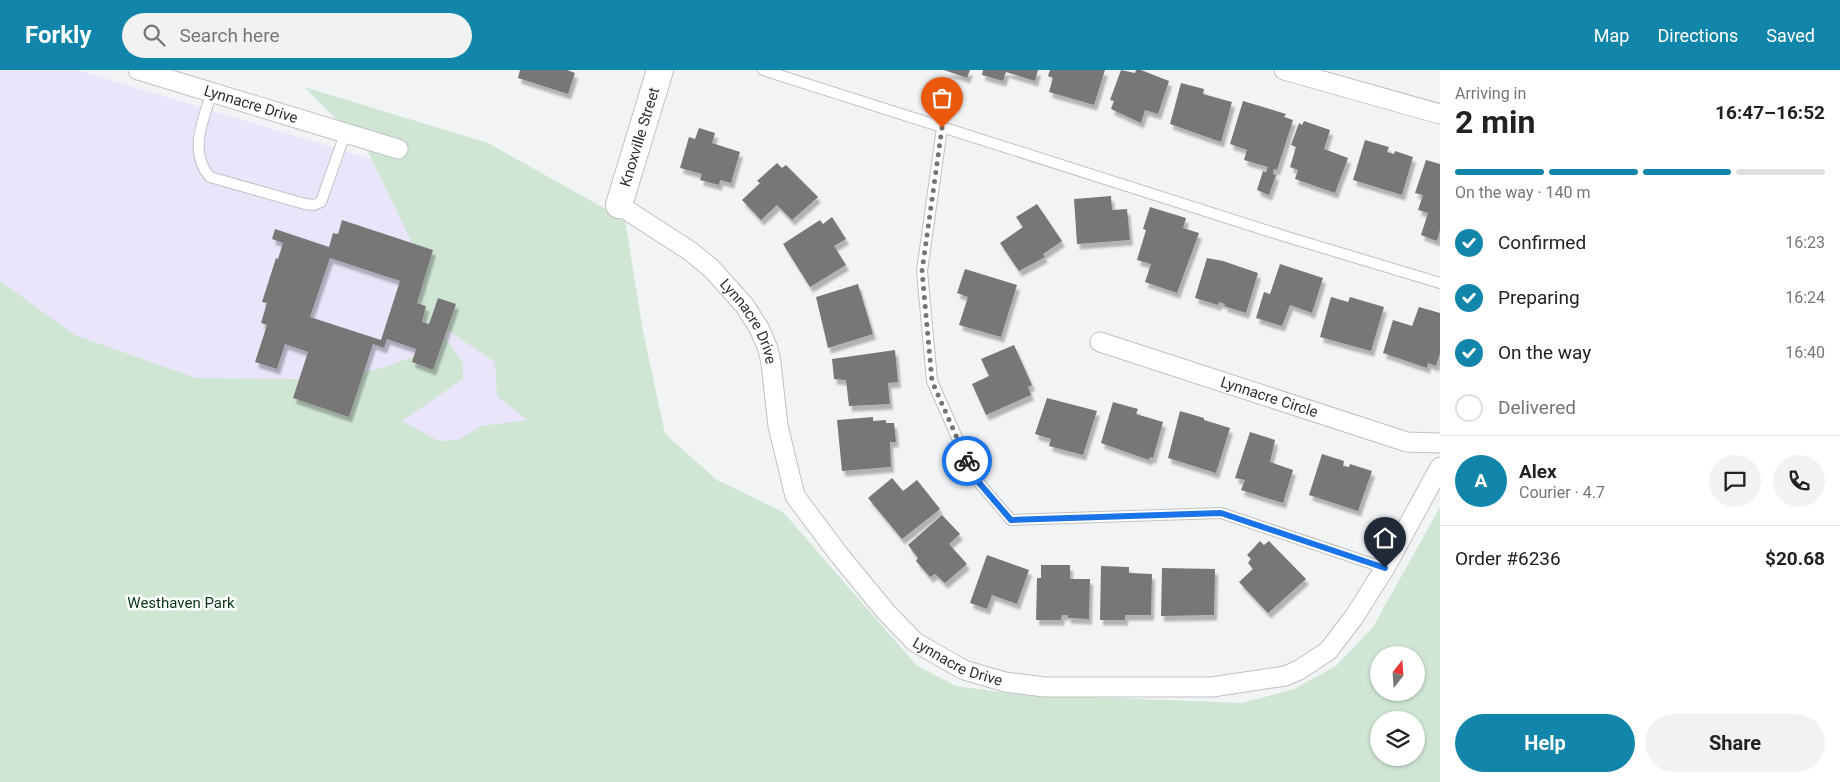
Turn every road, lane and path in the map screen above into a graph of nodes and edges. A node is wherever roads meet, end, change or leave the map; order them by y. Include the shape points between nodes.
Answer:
1 (138, 70) edge
2 (660, 70) edge
3 (763, 70) edge
4 (1284, 70) edge
5 (212, 92) junction
6 (1440, 114) edge
7 (942, 128) junction
8 (345, 134) junction
9 (398, 150) dead end
10 (619, 204) joint
11 (1440, 283) edge
12 (1100, 342) dead end
13 (1440, 443) edge
14 (1440, 467) edge
15 (1385, 568) junction

1 - 5 street, Lynnacre Drive
2 - 10 street, Knoxville Street
3 - 7 lane
4 - 6 street
5 - 8 street, Lynnacre Drive
5 - 8 lane via 198,139 202,168 210,177 314,205 321,202
7 - 11 lane
7 - 15 lane via 922,271 932,381 975,478 1011,520 1221,513
8 - 9 street, Lynnacre Drive
10 - 15 street, Lynnacre Drive via 711,268 745,306 759,328 772,363 778,426 795,496 840,556 909,636 964,670 1005,682 1045,687 1212,687 1285,676 1328,651 1354,618
12 - 13 street, Lynnacre Circle via 1407,442
14 - 15 street, Lynnacre Drive

